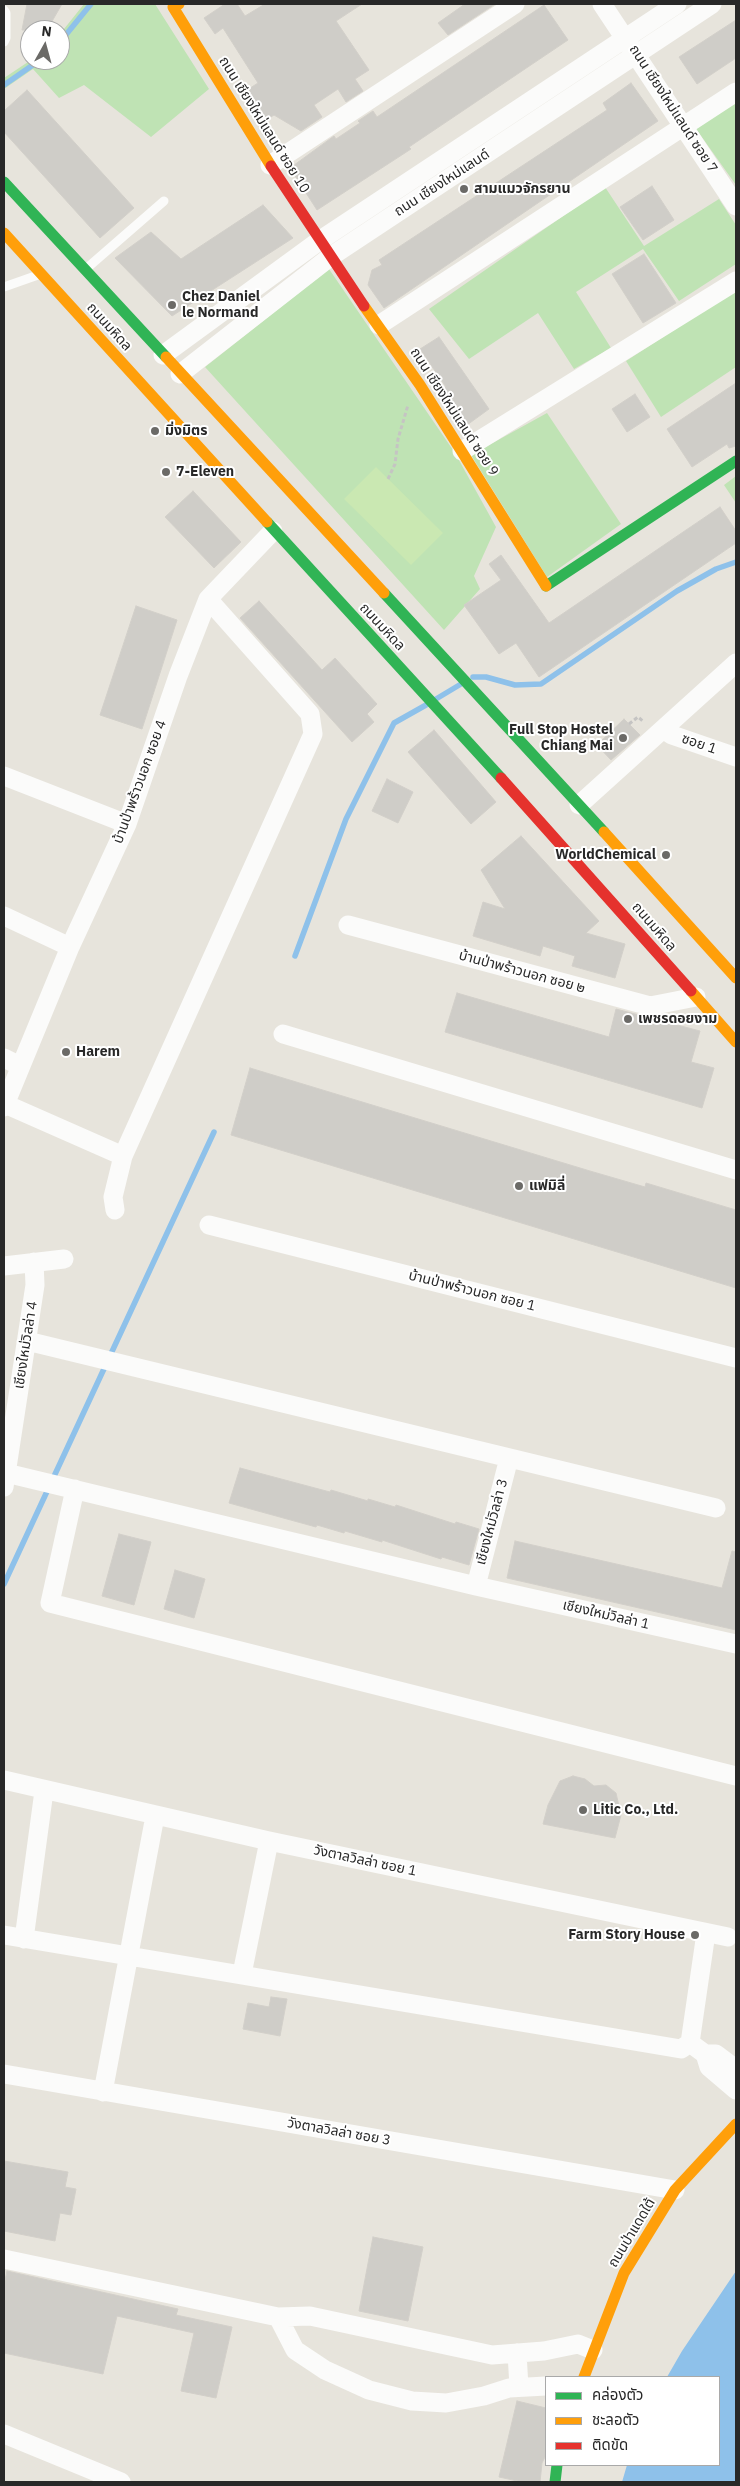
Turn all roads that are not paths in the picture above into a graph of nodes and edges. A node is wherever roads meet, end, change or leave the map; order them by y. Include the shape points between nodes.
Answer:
1 (515, 4) edge
2 (602, 4) edge
3 (677, 4) edge
4 (712, 4) edge
5 (176, 6) edge
6 (4, 10) edge
7 (626, 37) junction
8 (4, 42) edge
9 (637, 54) junction
10 (736, 92) edge
11 (685, 127) junction
12 (270, 164) junction
13 (4, 182) edge
14 (164, 200) dead end
15 (736, 206) edge
16 (4, 233) edge
17 (319, 241) junction
18 (330, 257) junction
19 (85, 269) junction
20 (41, 274) junction
21 (736, 281) edge
22 (4, 287) edge
23 (379, 325) junction
24 (163, 355) junction
25 (180, 374) junction
26 (462, 451) junction
27 (736, 461) edge
28 (273, 531) junction
29 (208, 600) junction
30 (736, 663) edge
31 (736, 675) edge
32 (668, 732) junction
33 (736, 757) edge
34 (4, 776) edge
35 (583, 809) junction
36 (127, 824) junction
37 (4, 916) edge
38 (348, 925) dead end
39 (70, 947) junction
40 (736, 978) edge
41 (696, 997) junction
42 (283, 1034) dead end
43 (736, 1042) edge
44 (12, 1062) edge
45 (4, 1106) edge
46 (123, 1156) junction
47 (736, 1170) edge
48 (115, 1210) dead end
49 (209, 1225) dead end
50 (64, 1258) dead end
51 (34, 1262) junction
52 (4, 1266) edge
53 (27, 1341) junction
54 (736, 1358) edge
55 (509, 1458) junction
56 (5, 1480) edge
57 (75, 1489) junction
58 (716, 1508) dead end
59 (476, 1586) junction
60 (736, 1644) edge
61 (736, 1776) edge
62 (4, 1780) edge
63 (44, 1791) junction
64 (155, 1816) junction
65 (269, 1841) junction
66 (706, 1933) junction
67 (4, 1935) edge
68 (728, 1937) dead end
69 (24, 1939) junction
70 (128, 1955) junction
71 (242, 1974) junction
72 (692, 2049) junction
73 (736, 2069) edge
74 (4, 2074) edge
75 (736, 2090) edge
76 (103, 2092) junction
77 (736, 2124) edge
78 (675, 2190) junction
79 (4, 2259) edge
80 (278, 2317) junction
81 (593, 2350) junction
82 (517, 2353) junction
83 (584, 2376) edge
84 (545, 2386) edge
85 (519, 2387) junction
86 (4, 2434) edge
87 (558, 2466) edge
88 (121, 2482) edge
89 (555, 2482) edge

1 - 12 street
2 - 7 street, ถนน เชียงใหม่แลนด์ ซอย 7
3 - 7 street, ถนน เชียงใหม่แลนด์
4 - 9 street, ถนน เชียงใหม่แลนด์
5 - 12 main road, ถนน เชียงใหม่แลนด์ ซอย 10
6 - 8 lane
7 - 9 street, ถนน เชียงใหม่แลนด์ ซอย 7
7 - 17 street, ถนน เชียงใหม่แลนด์
9 - 11 street, ถนน เชียงใหม่แลนด์ ซอย 7
9 - 18 street, ถนน เชียงใหม่แลนด์
10 - 11 street
11 - 15 street, ถนน เชียงใหม่แลนด์ ซอย 7
11 - 23 street
12 - 17 main road, ถนน เชียงใหม่แลนด์ ซอย 10
13 - 19 main road, ถนนมหิดล
14 - 19 lane
16 - 20 main road, ถนนมหิดล
17 - 18 main road, ถนน เชียงใหม่แลนด์ ซอย 10
17 - 24 street, ถนน เชียงใหม่แลนด์
18 - 23 main road, ถนน เชียงใหม่แลนด์ ซอย 9
18 - 25 street, ถนน เชียงใหม่แลนด์
19 - 24 main road, ถนนมหิดล
20 - 22 lane
20 - 28 main road, ถนนมหิดล
21 - 26 street
23 - 26 main road, ถนน เชียงใหม่แลนด์ ซอย 9
24 - 25 main road, ถนนมหิดล
25 - 35 main road, ถนนมหิดล
26 - 27 main road, ถนน เชียงใหม่แลนด์ ซอย 9 via 546,586
28 - 29 street, บ้านป่าพร้าวนอก ซอย 4
28 - 41 main road, ถนนมหิดล
29 - 36 street, บ้านป่าพร้าวนอก ซอย 4
29 - 46 street via 310,714 313,734
30 - 32 street
31 - 32 street
32 - 33 street, ซอย 1
32 - 35 street
34 - 36 street
35 - 40 main road, ถนนมหิดล
36 - 39 street, บ้านป่าพร้าวนอก ซอย 4
37 - 39 street
38 - 41 street, บ้านป่าพร้าวนอก ซอย ๒ via 650,1006
39 - 44 street, บ้านป่าพร้าวนอก ซอย 4
41 - 43 main road, ถนนมหิดล
42 - 47 street
44 - 45 street, บ้านป่าพร้าวนอก ซอย 4
45 - 46 street, บ้านป่าพร้าวนอก ซอย 4
46 - 48 street via 113,1197
49 - 54 street, บ้านป่าพร้าวนอก ซอย 1
50 - 51 street
51 - 52 street
51 - 53 street, เชียงใหม่วิลล่า 4 via 35,1285
53 - 55 street
53 - 56 street, เชียงใหม่วิลล่า 4
55 - 58 street
55 - 59 street, เชียงใหม่วิลล่า 3
56 - 57 street, เชียงใหม่วิลล่า 1
57 - 59 street, เชียงใหม่วิลล่า 1
57 - 61 street via 50,1602
59 - 60 street, เชียงใหม่วิลล่า 1
62 - 63 street, วังตาลวิลล่า ซอย 1
63 - 64 street, วังตาลวิลล่า ซอย 1
63 - 69 street
64 - 65 street, วังตาลวิลล่า ซอย 1
64 - 70 street
65 - 66 street, วังตาลวิลล่า ซอย 1
65 - 71 street
66 - 68 street, วังตาลวิลล่า ซอย 1
66 - 72 street
67 - 69 street
69 - 70 street
70 - 71 street
70 - 76 street
71 - 72 street
72 - 73 street via 716,2054
72 - 75 street
74 - 76 street, วังตาลวิลล่า ซอย 3
76 - 78 street, วังตาลวิลล่า ซอย 3
77 - 78 main road, ถนนป่าแดดใต้
78 - 81 main road, ถนนป่าแดดใต้ via 624,2273
79 - 80 street
80 - 82 street via 310,2316 492,2355
80 - 85 street via 295,2350 325,2370 369,2390 412,2401 446,2403
81 - 82 street via 578,2344
81 - 83 main road, ถนนป่าแดดใต้
82 - 85 street
84 - 85 street
86 - 88 street
87 - 89 main road

